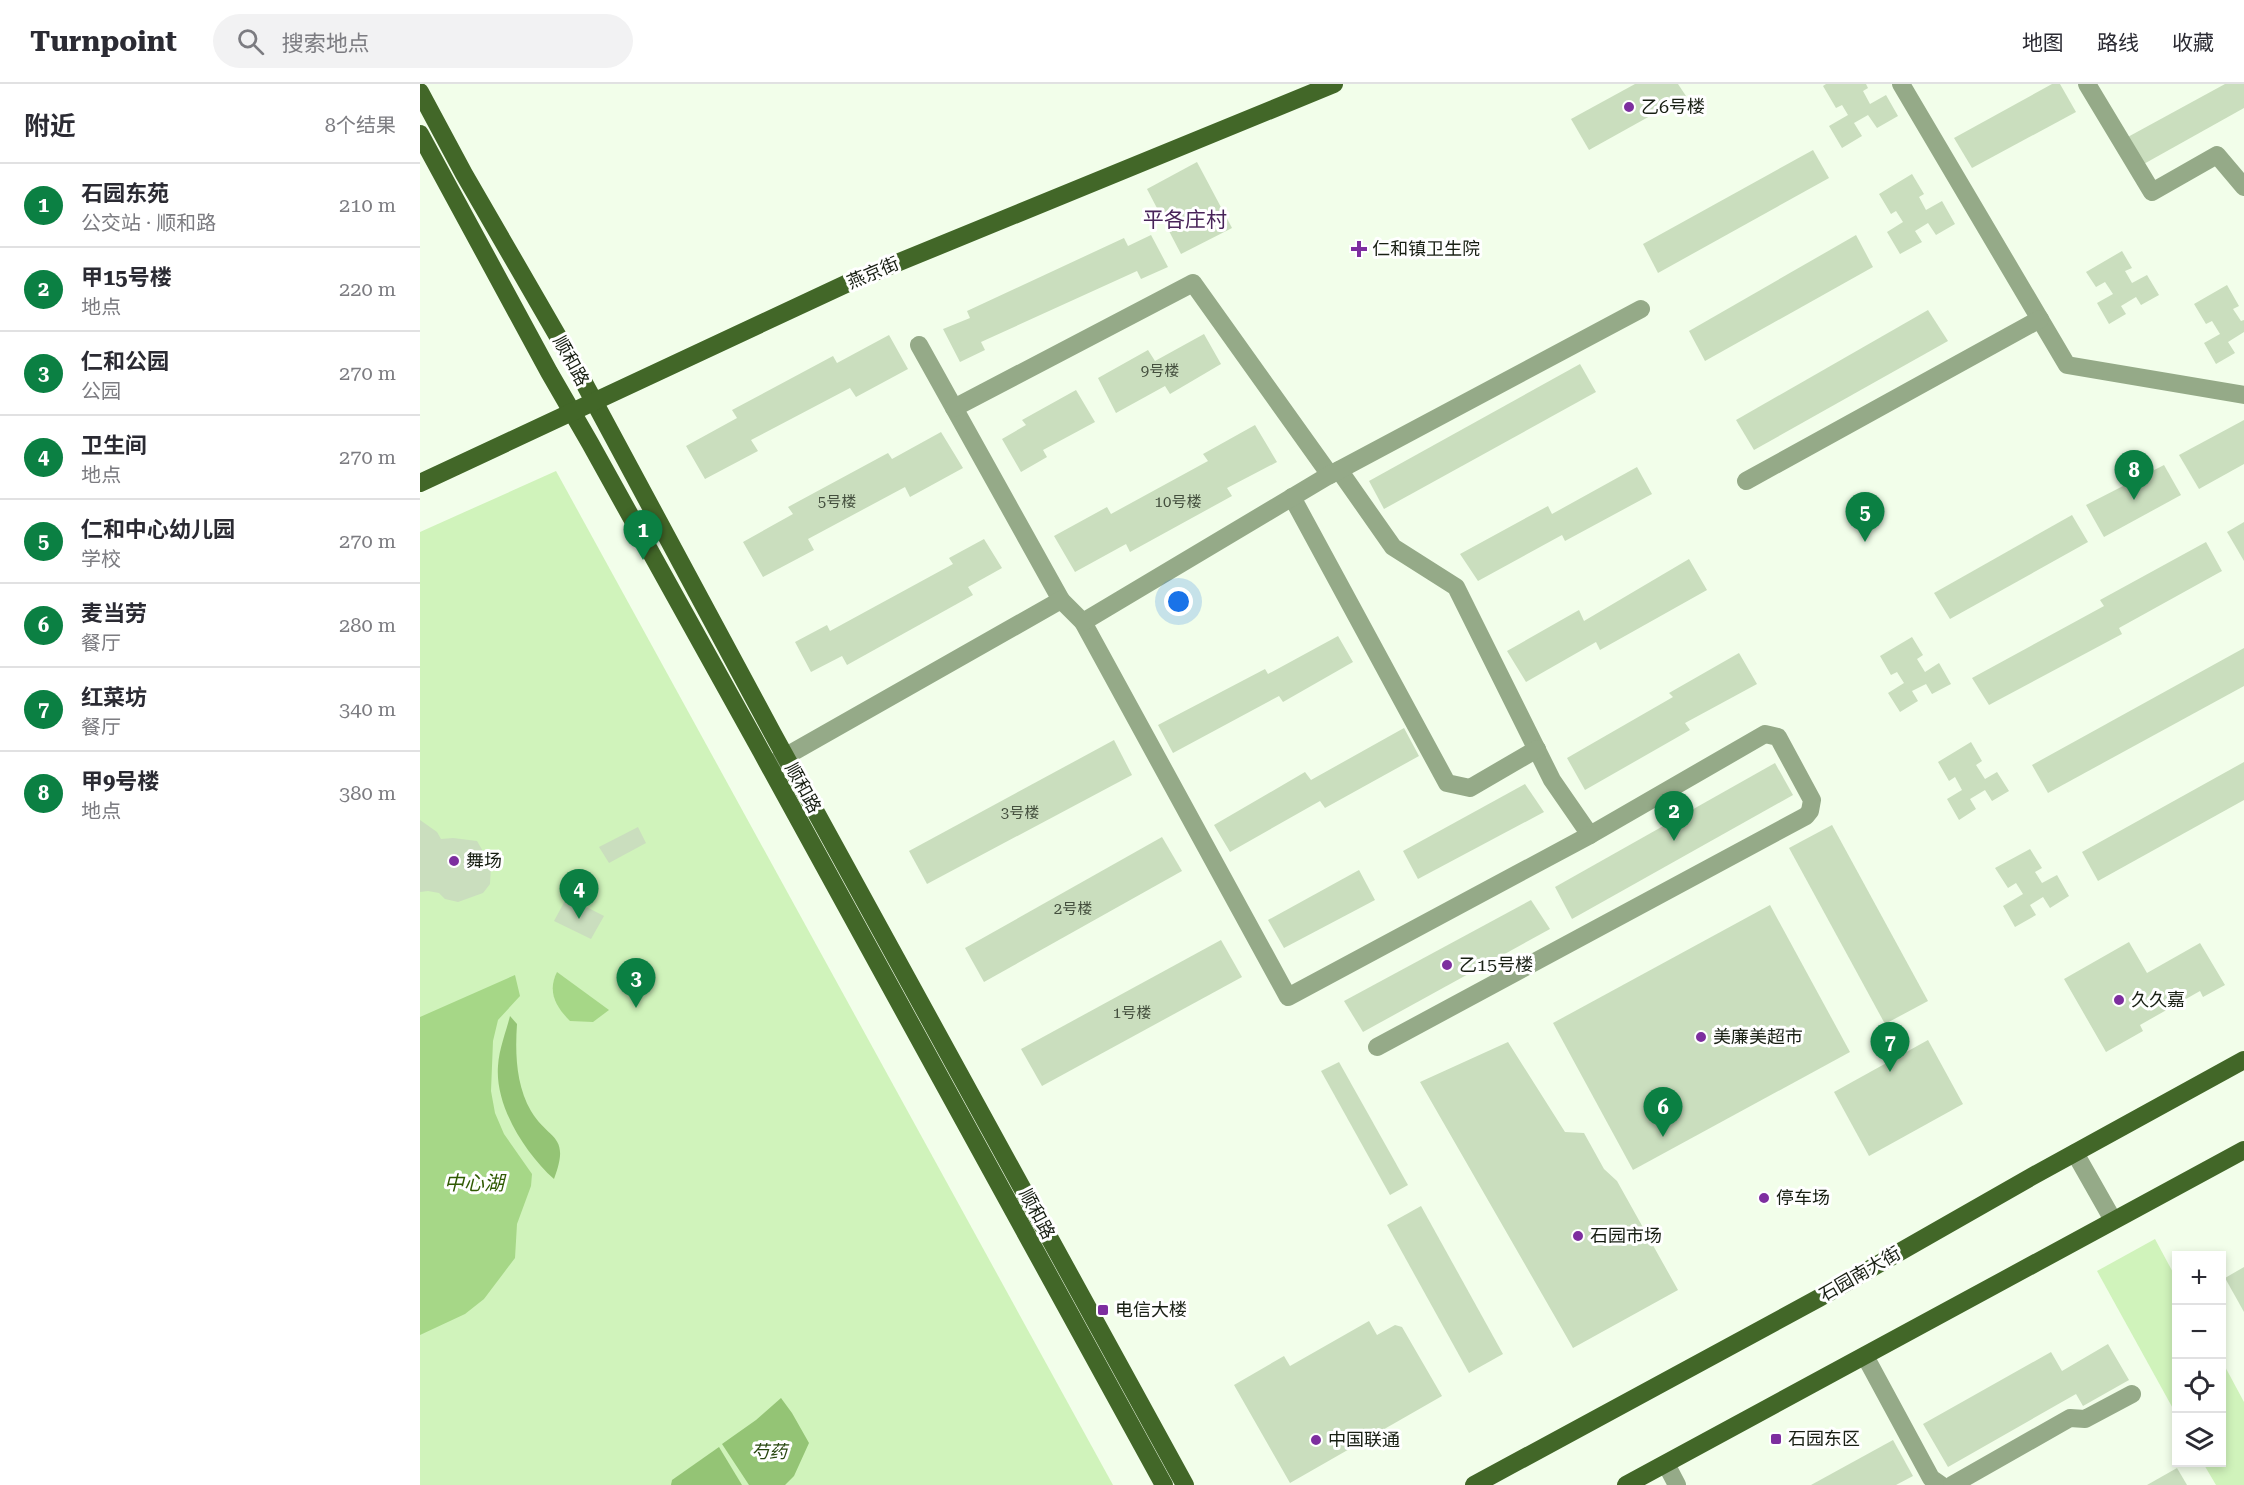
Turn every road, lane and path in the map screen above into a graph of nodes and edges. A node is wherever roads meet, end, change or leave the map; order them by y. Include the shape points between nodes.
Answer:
1 (1334, 84) edge
2 (1901, 84) edge
3 (2087, 84) edge
4 (420, 92) edge
5 (420, 134) edge
6 (2244, 187) edge
7 (1641, 309) dead end
8 (2040, 319) junction
9 (919, 345) dead end
10 (2244, 395) edge
11 (593, 401) junction
12 (954, 408) junction
13 (571, 410) junction
14 (1335, 472) junction
15 (1746, 481) dead end
16 (420, 483) edge
17 (1292, 497) junction
18 (1061, 600) junction
19 (1083, 622) junction
20 (1537, 749) junction
21 (785, 757) junction
22 (769, 766) junction
23 (1590, 835) junction
24 (1377, 1047) dead end
25 (2244, 1060) edge
26 (2244, 1150) edge
27 (2075, 1153) junction
28 (2113, 1220) junction
29 (1865, 1356) junction
30 (2132, 1394) dead end
31 (1666, 1464) junction
32 (1164, 1485) edge
33 (1185, 1485) edge
34 (1474, 1485) edge
35 (1626, 1485) edge
36 (1677, 1485) edge
37 (1941, 1485) edge
38 (1952, 1485) edge

1 - 11 main road, 燕京街 via 848,283
2 - 8 street
3 - 6 street via 2152,192 2217,155
4 - 11 main road, 顺和路
5 - 13 main road, 顺和路
7 - 14 street
8 - 10 street via 2067,365
8 - 15 street
9 - 12 street
11 - 13 main road, 燕京街
11 - 21 main road, 顺和路
12 - 14 street via 1193,283
12 - 18 street
13 - 16 main road, 燕京街
13 - 22 main road, 顺和路
14 - 17 street
14 - 20 street via 1393,547 1456,587
17 - 19 street
17 - 20 street via 1447,783 1470,788
18 - 19 street
18 - 21 street
19 - 23 street via 1288,997
20 - 23 street via 1552,780
21 - 22 street
21 - 33 main road, 顺和路
22 - 32 main road, 顺和路
23 - 24 street via 1765,734 1778,737 1812,800 1806,816
25 - 27 main road, 石园南大街
26 - 28 main road
27 - 28 street
27 - 34 main road, 石园南大街 via 1819,1298
28 - 29 main road
29 - 31 main road
29 - 37 street via 1931,1478
30 - 38 street via 2085,1419 2070,1418
31 - 35 main road
31 - 36 street

